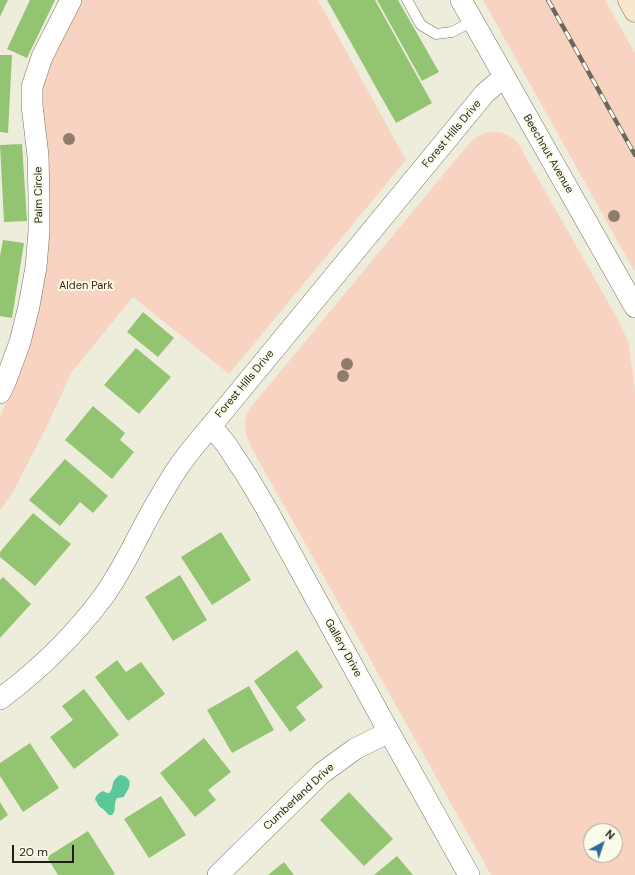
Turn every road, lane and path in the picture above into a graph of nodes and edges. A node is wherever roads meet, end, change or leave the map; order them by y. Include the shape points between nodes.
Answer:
1 (71, 0) edge
2 (407, 0) edge
3 (461, 0) edge
4 (629, 0) edge
5 (635, 11) edge
6 (473, 21) junction
7 (504, 77) junction
8 (635, 307) edge
9 (0, 394) edge
10 (211, 426) junction
11 (0, 699) edge
12 (389, 732) junction
13 (218, 875) edge
14 (469, 875) edge

1 - 9 street, Palm Circle via 42,57 32,87 40,198 36,267 20,342
2 - 6 lane via 421,25 436,34 452,32
3 - 6 street, Beechnut Avenue
4 - 5 street
6 - 7 street, Beechnut Avenue
7 - 8 street, Beechnut Avenue
7 - 10 street, Forest Hills Drive via 486,93
10 - 11 street, Forest Hills Drive via 178,467 132,551 103,597 59,649
10 - 12 street, Gallery Drive via 226,444 266,508
12 - 13 street, Cumberland Drive via 355,749 322,774
12 - 14 street, Gallery Drive

